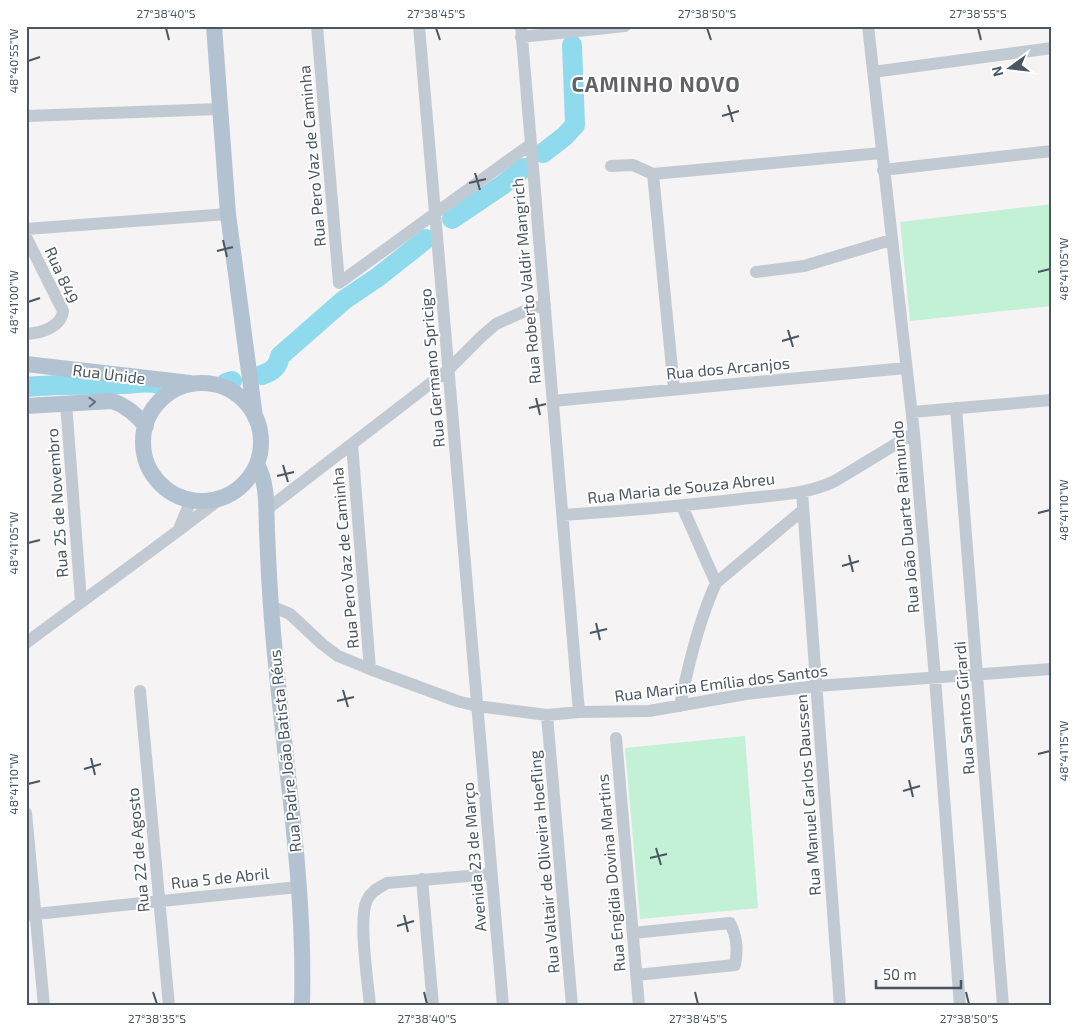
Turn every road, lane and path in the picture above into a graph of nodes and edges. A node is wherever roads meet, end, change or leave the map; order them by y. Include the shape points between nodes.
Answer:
1 (214, 26) edge
2 (317, 26) edge
3 (419, 26) edge
4 (625, 26) edge
5 (868, 26) edge
6 (521, 32) edge
7 (1052, 48) edge
8 (873, 72) junction
9 (220, 109) junction
10 (26, 116) edge
11 (531, 144) junction
12 (1052, 151) edge
13 (881, 153) junction
14 (611, 166) dead end
15 (883, 170) junction
16 (653, 174) junction
17 (228, 214) junction
18 (435, 214) junction
19 (26, 229) edge
20 (26, 236) edge
21 (891, 240) junction
22 (756, 272) dead end
23 (545, 306) junction
24 (26, 334) edge
25 (249, 363) junction
26 (26, 364) edge
27 (906, 368) junction
28 (448, 370) junction
29 (192, 384) junction
30 (674, 389) junction
31 (229, 390) junction
32 (1052, 400) edge
33 (553, 401) junction
34 (66, 403) junction
35 (26, 406) edge
36 (956, 408) junction
37 (912, 412) junction
38 (256, 418) junction
39 (146, 426) junction
40 (914, 433) junction
41 (352, 444) junction
42 (257, 464) junction
43 (244, 484) junction
44 (802, 492) junction
45 (221, 498) junction
46 (192, 500) junction
47 (266, 503) junction
48 (682, 506) junction
49 (803, 510) junction
50 (563, 515) junction
51 (178, 532) junction
52 (716, 583) junction
53 (81, 601) junction
54 (271, 606) junction
55 (26, 643) edge
56 (370, 669) junction
57 (1052, 669) edge
58 (978, 674) junction
59 (935, 678) junction
60 (816, 686) junction
61 (140, 691) dead end
62 (478, 706) junction
63 (680, 706) junction
64 (579, 712) junction
65 (547, 715) junction
66 (616, 738) dead end
67 (26, 813) edge
68 (491, 874) junction
69 (422, 879) junction
70 (298, 887) junction
71 (159, 901) junction
72 (31, 914) edge
73 (633, 934) junction
74 (636, 975) junction
75 (44, 1006) edge
76 (169, 1006) edge
77 (302, 1006) edge
78 (370, 1006) edge
79 (433, 1006) edge
80 (503, 1006) edge
81 (572, 1006) edge
82 (639, 1006) edge
83 (840, 1006) edge
84 (960, 1006) edge
85 (1003, 1006) edge

1 - 9 main road
2 - 18 street, Rua Pero Vaz de Caminha via 339,283
3 - 18 street, Rua Germano Spricigo
4 - 6 street
5 - 8 street, Rua João Duarte Raimundo
6 - 11 street, Rua Roberto Valdir Mangrich
7 - 8 street
8 - 13 street, Rua João Duarte Raimundo
9 - 10 street
9 - 17 main road
11 - 18 street
11 - 23 street, Rua Roberto Valdir Mangrich
12 - 15 street
13 - 15 street, Rua João Duarte Raimundo
13 - 16 street
14 - 16 street via 633,165
15 - 21 street, Rua João Duarte Raimundo
16 - 30 street
17 - 19 street
17 - 25 main road
18 - 28 street, Rua Germano Spricigo
20 - 24 street, Rua 849 via 64,311 58,323 41,332
21 - 22 street via 804,266
21 - 27 street, Rua João Duarte Raimundo
23 - 28 street via 496,324
23 - 33 street, Rua Roberto Valdir Mangrich
25 - 31 main road
25 - 38 main road
26 - 29 main road, Rua Unide
27 - 30 street, Rua dos Arcanjos
27 - 37 street, Rua João Duarte Raimundo
28 - 41 street
28 - 62 street, Rua Germano Spricigo
29 - 31 main road via 211,384
29 - 39 main road via 163,398
30 - 33 street, Rua dos Arcanjos
31 - 38 main road via 245,402
32 - 36 street
33 - 50 street, Rua Roberto Valdir Mangrich
34 - 35 main road
34 -> 39 main road via 112,401 132,411
34 - 53 street, Rua 25 de Novembro
36 - 37 street
36 - 58 street, Rua Santos Girardi
37 - 40 street, Rua João Duarte Raimundo
38 - 42 main road via 261,444
39 - 46 main road via 144,450 151,472 164,487
40 - 44 street, Rua Maria de Souza Abreu via 835,481
40 - 59 street, Rua João Duarte Raimundo
41 - 47 street
41 - 56 street, Rua Pero Vaz de Caminha
42 - 43 main road
42 - 47 main road, Rua Padre João Batista Réus via 262,474
43 - 45 main road
43 - 47 main road via 253,486
44 - 48 street, Rua Maria de Souza Abreu
44 - 49 street, Rua Manuel Carlos Daussen
45 - 46 main road
45 - 51 street
46 - 51 street
47 - 54 main road, Rua Padre João Batista Réus
48 - 50 street, Rua Maria de Souza Abreu
48 - 52 street
49 - 52 street
49 - 60 street, Rua Manuel Carlos Daussen
50 - 64 street, Rua Roberto Valdir Mangrich
51 - 53 street
52 - 63 street via 691,659
53 - 55 street
54 - 56 street, Rua Marina Emília dos Santos via 290,614 338,656
54 - 70 main road, Rua Padre João Batista Réus
56 - 62 street, Rua Marina Emília dos Santos via 457,702
57 - 58 street, Rua Marina Emília dos Santos
58 - 59 street, Rua Marina Emília dos Santos
58 - 85 street, Rua Santos Girardi
59 - 60 street, Rua Marina Emília dos Santos
59 - 84 street, Rua João Duarte Raimundo
60 - 63 street, Rua Marina Emília dos Santos
60 - 83 street, Rua Manuel Carlos Daussen
61 - 71 street, Rua 22 de Agosto
62 - 65 street, Rua Marina Emília dos Santos
62 - 68 street, Avenida 23 de Março
63 - 64 street, Rua Marina Emília dos Santos via 649,711
64 - 65 street, Rua Marina Emília dos Santos
65 - 81 street, Rua Valtair de Oliveira Hoefling
66 - 73 street, Rua Engídia Dovina Martins
67 - 72 street
68 - 69 street
68 - 80 street, Avenida 23 de Março
69 - 78 street via 387,883 373,891 366,901 363,916
69 - 79 street
70 - 71 street, Rua 5 de Abril
70 - 77 main road, Rua Padre João Batista Réus
71 - 72 street, Rua 5 de Abril
71 - 76 street, Rua 22 de Agosto
72 - 75 street
73 - 74 street, Rua Engídia Dovina Martins
73 - 74 street via 730,923 738,952 735,965
74 - 82 street, Rua Engídia Dovina Martins

